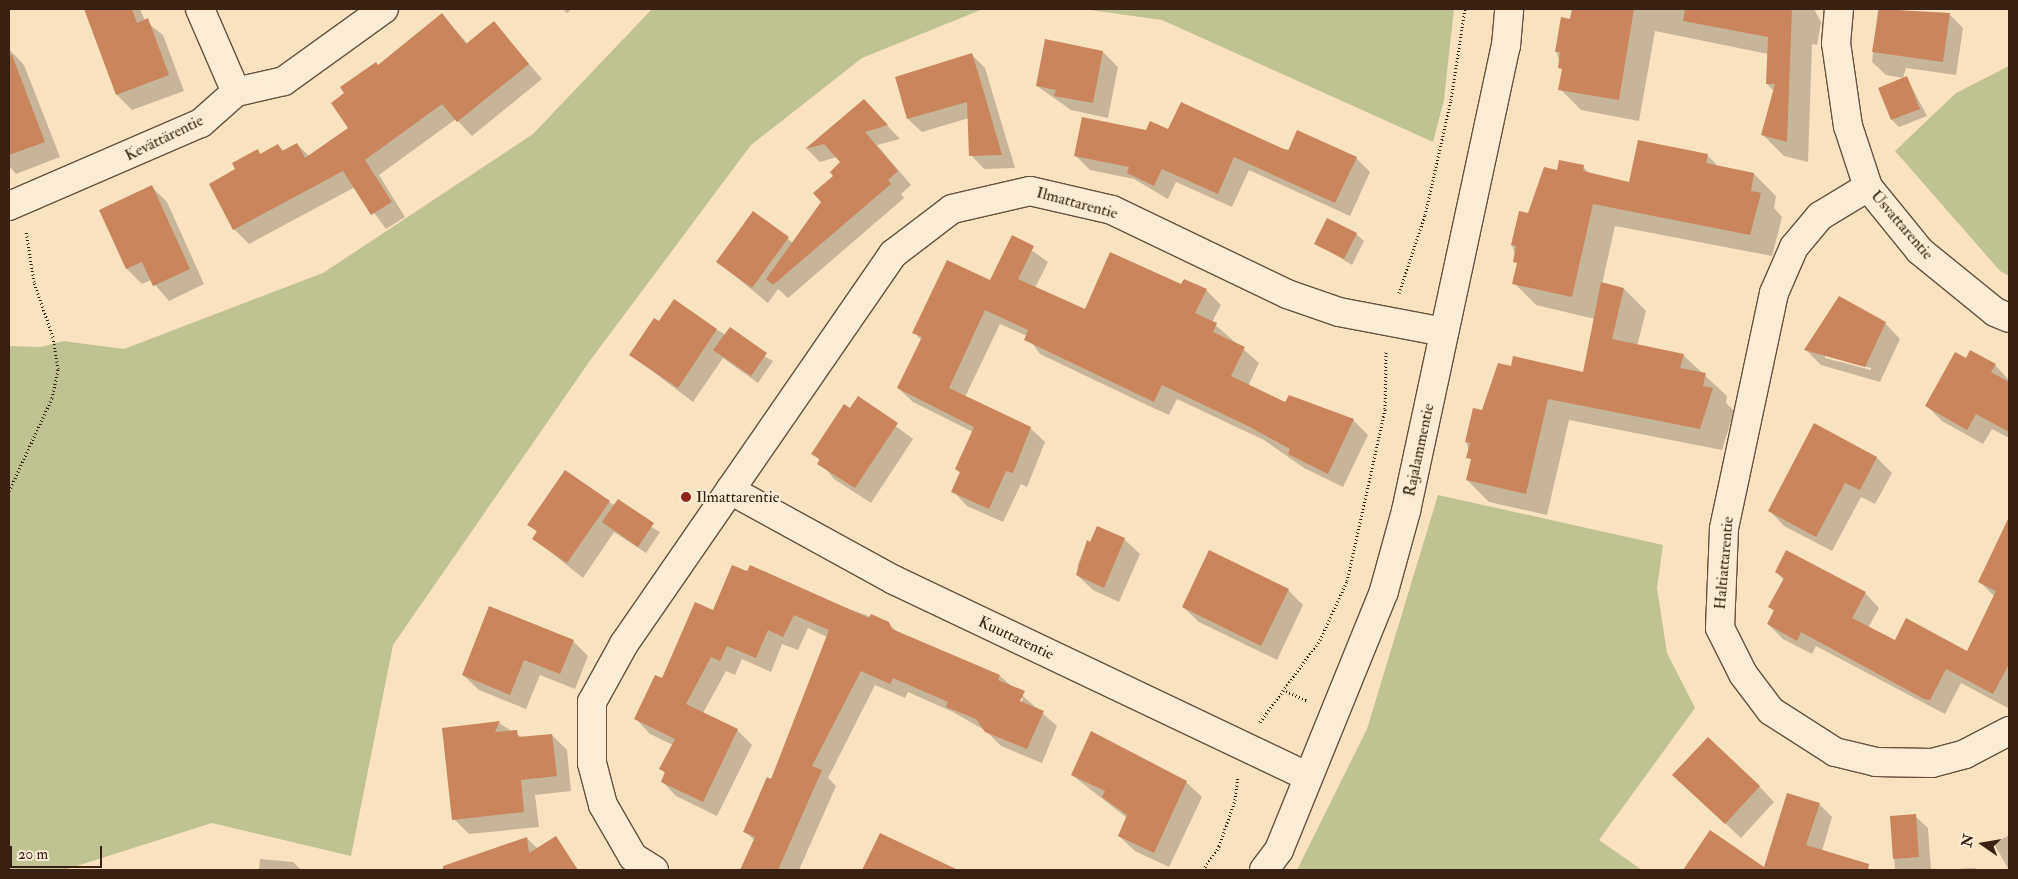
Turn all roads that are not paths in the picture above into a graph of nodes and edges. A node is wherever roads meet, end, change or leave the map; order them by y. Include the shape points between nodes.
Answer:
1 (200, 9) edge
2 (384, 9) edge
3 (1510, 9) edge
4 (1839, 9) edge
5 (236, 92) junction
6 (1868, 187) junction
7 (16, 204) edge
8 (2009, 318) edge
9 (1444, 332) junction
10 (730, 490) junction
11 (2009, 731) edge
12 (1307, 776) junction
13 (654, 870) edge
14 (1264, 870) edge

1 - 5 street
2 - 5 street, Kevättärentie via 284,81
3 - 9 street, Rajalammentie via 1506,46
4 - 6 street, Usvattarentie via 1836,43 1848,126
5 - 7 street, Kevättärentie via 201,123
6 - 8 street, Usvattarentie via 1920,251 1995,312
6 - 11 street, Haltiattarentie via 1820,216 1794,247 1774,293 1724,529 1720,628 1742,674 1771,711 1835,752 1876,762 1932,763 1965,754
9 - 10 street, Ilmattarentie via 1390,322 1286,294 1112,210 1030,191 952,208 892,254
9 - 12 street, Rajalammentie via 1384,591
10 - 12 street, Kuuttarentie via 894,580
10 - 13 street, Ilmattarentie via 624,644 592,702 592,763 603,805 633,857
12 - 14 street, Rajalammentie via 1279,850

